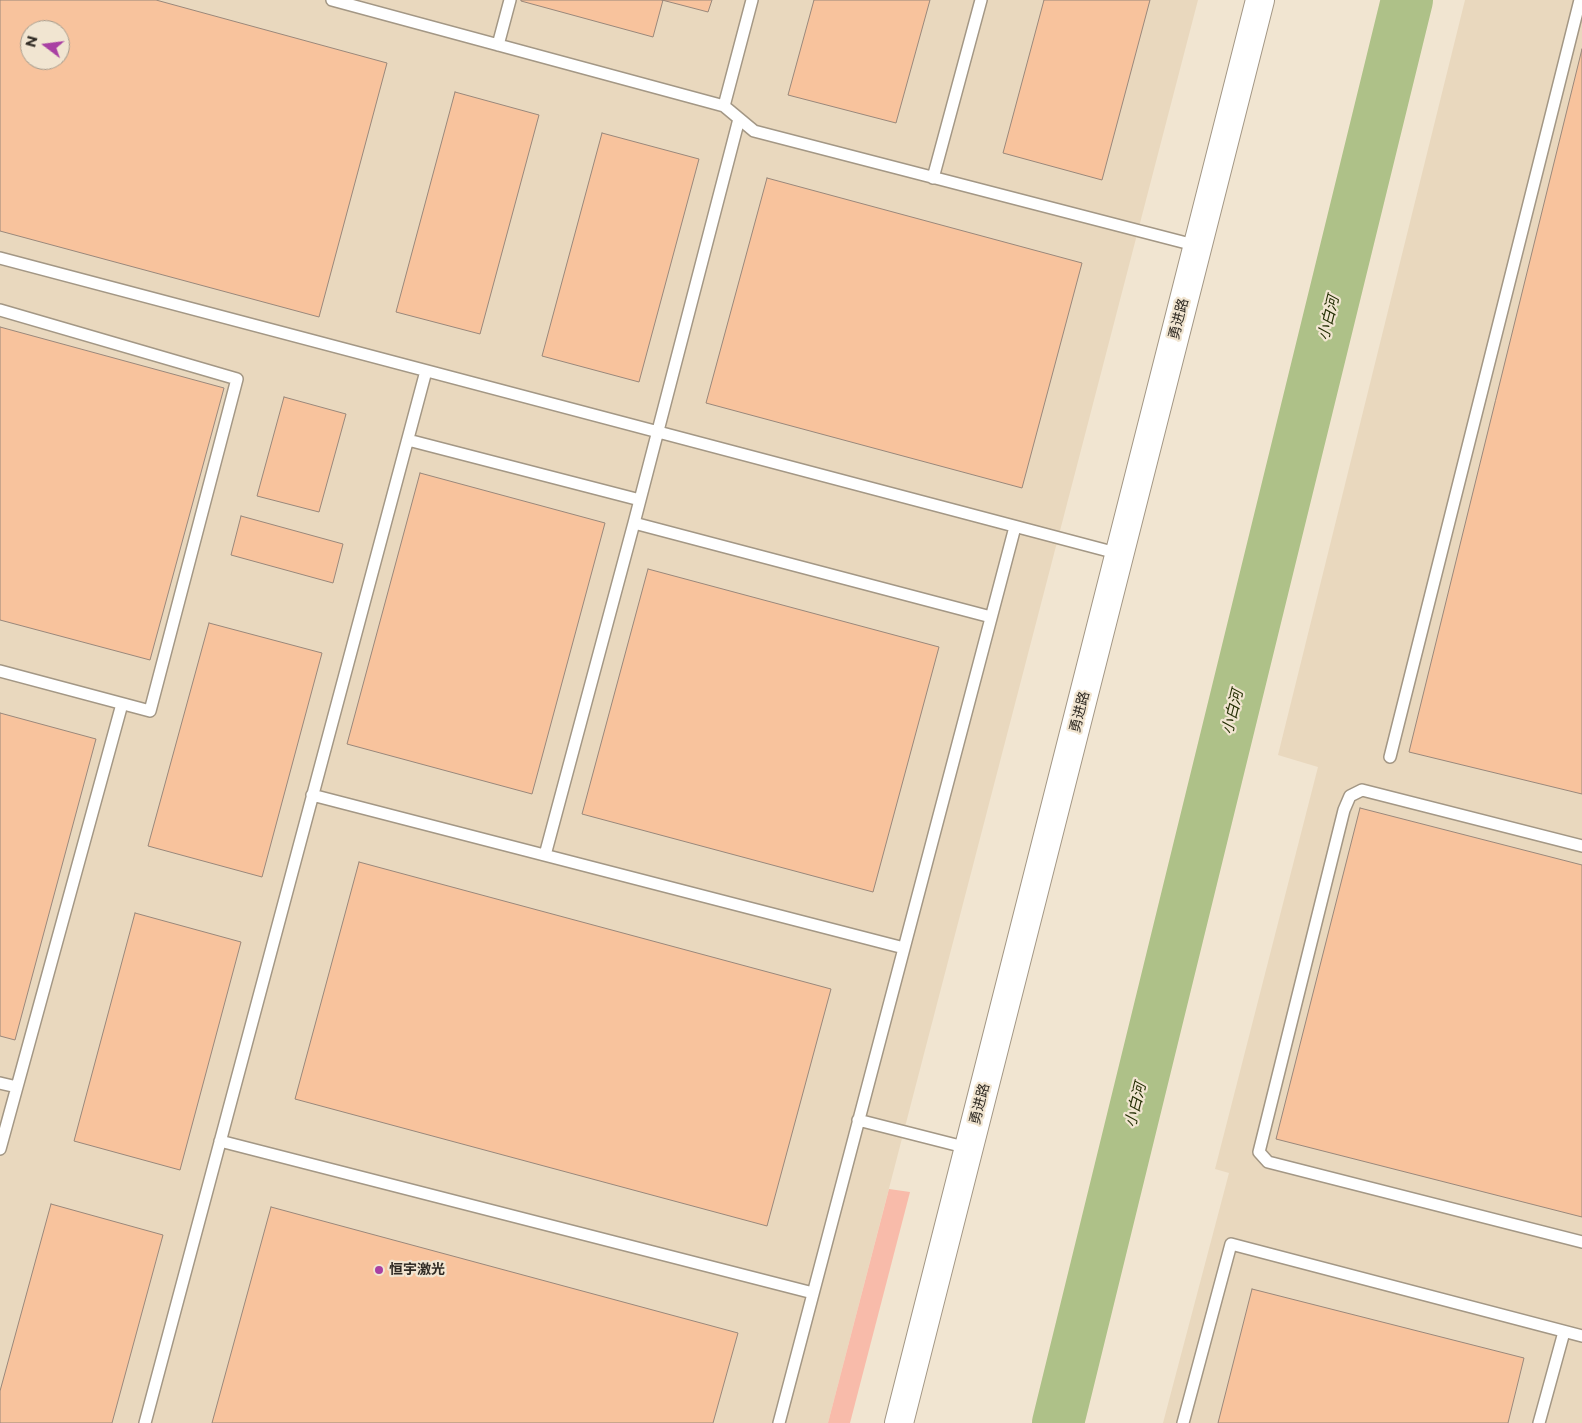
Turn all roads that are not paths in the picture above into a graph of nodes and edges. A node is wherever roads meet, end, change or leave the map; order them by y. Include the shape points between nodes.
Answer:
1 (332, 0) edge
2 (510, 0) edge
3 (752, 0) edge
4 (981, 0) edge
5 (1260, 0) edge
6 (1580, 0) edge
7 (498, 45) junction
8 (724, 106) junction
9 (739, 119) junction
10 (933, 178) junction
11 (1198, 246) junction
12 (0, 258) edge
13 (0, 310) edge
14 (426, 371) junction
15 (658, 432) junction
16 (408, 440) junction
17 (640, 500) junction
18 (634, 523) junction
19 (1014, 527) junction
20 (1120, 554) junction
21 (991, 617) junction
22 (0, 671) edge
23 (122, 704) junction
24 (1390, 757) dead end
25 (312, 795) junction
26 (1582, 846) edge
27 (545, 855) junction
28 (904, 948) junction
29 (0, 1083) edge
30 (17, 1088) junction
31 (858, 1120) junction
32 (220, 1141) junction
33 (969, 1148) junction
34 (0, 1149) edge
35 (1582, 1242) edge
36 (813, 1293) junction
37 (1564, 1332) junction
38 (1582, 1336) edge
39 (145, 1423) edge
40 (778, 1423) edge
41 (899, 1423) edge
42 (1183, 1423) edge
43 (1539, 1423) edge

1 - 7 lane
2 - 7 lane
3 - 8 lane
4 - 10 lane
5 - 11 street, 勇进路
6 - 24 lane
7 - 8 lane
8 - 9 lane
9 - 10 lane via 754,131
9 - 15 lane
10 - 11 lane
11 - 20 street, 勇进路
12 - 14 lane
13 - 23 lane via 237,379 150,711
14 - 15 lane
14 - 16 lane
15 - 17 lane
15 - 19 lane
16 - 17 lane
16 - 25 lane
17 - 18 lane
18 - 21 lane
18 - 27 lane
19 - 20 lane
19 - 21 lane
20 - 33 street, 勇进路
21 - 28 lane
22 - 23 lane
23 - 30 lane
25 - 27 lane
25 - 32 lane
26 - 35 lane via 1362,790 1350,796 1259,1152 1268,1162
27 - 28 lane
28 - 31 lane
29 - 30 lane
30 - 34 lane
31 - 33 lane
31 - 36 lane
32 - 36 lane
32 - 39 lane
33 - 41 street, 勇进路
36 - 40 lane
37 - 38 lane
37 - 42 lane via 1231,1244
37 - 43 lane

